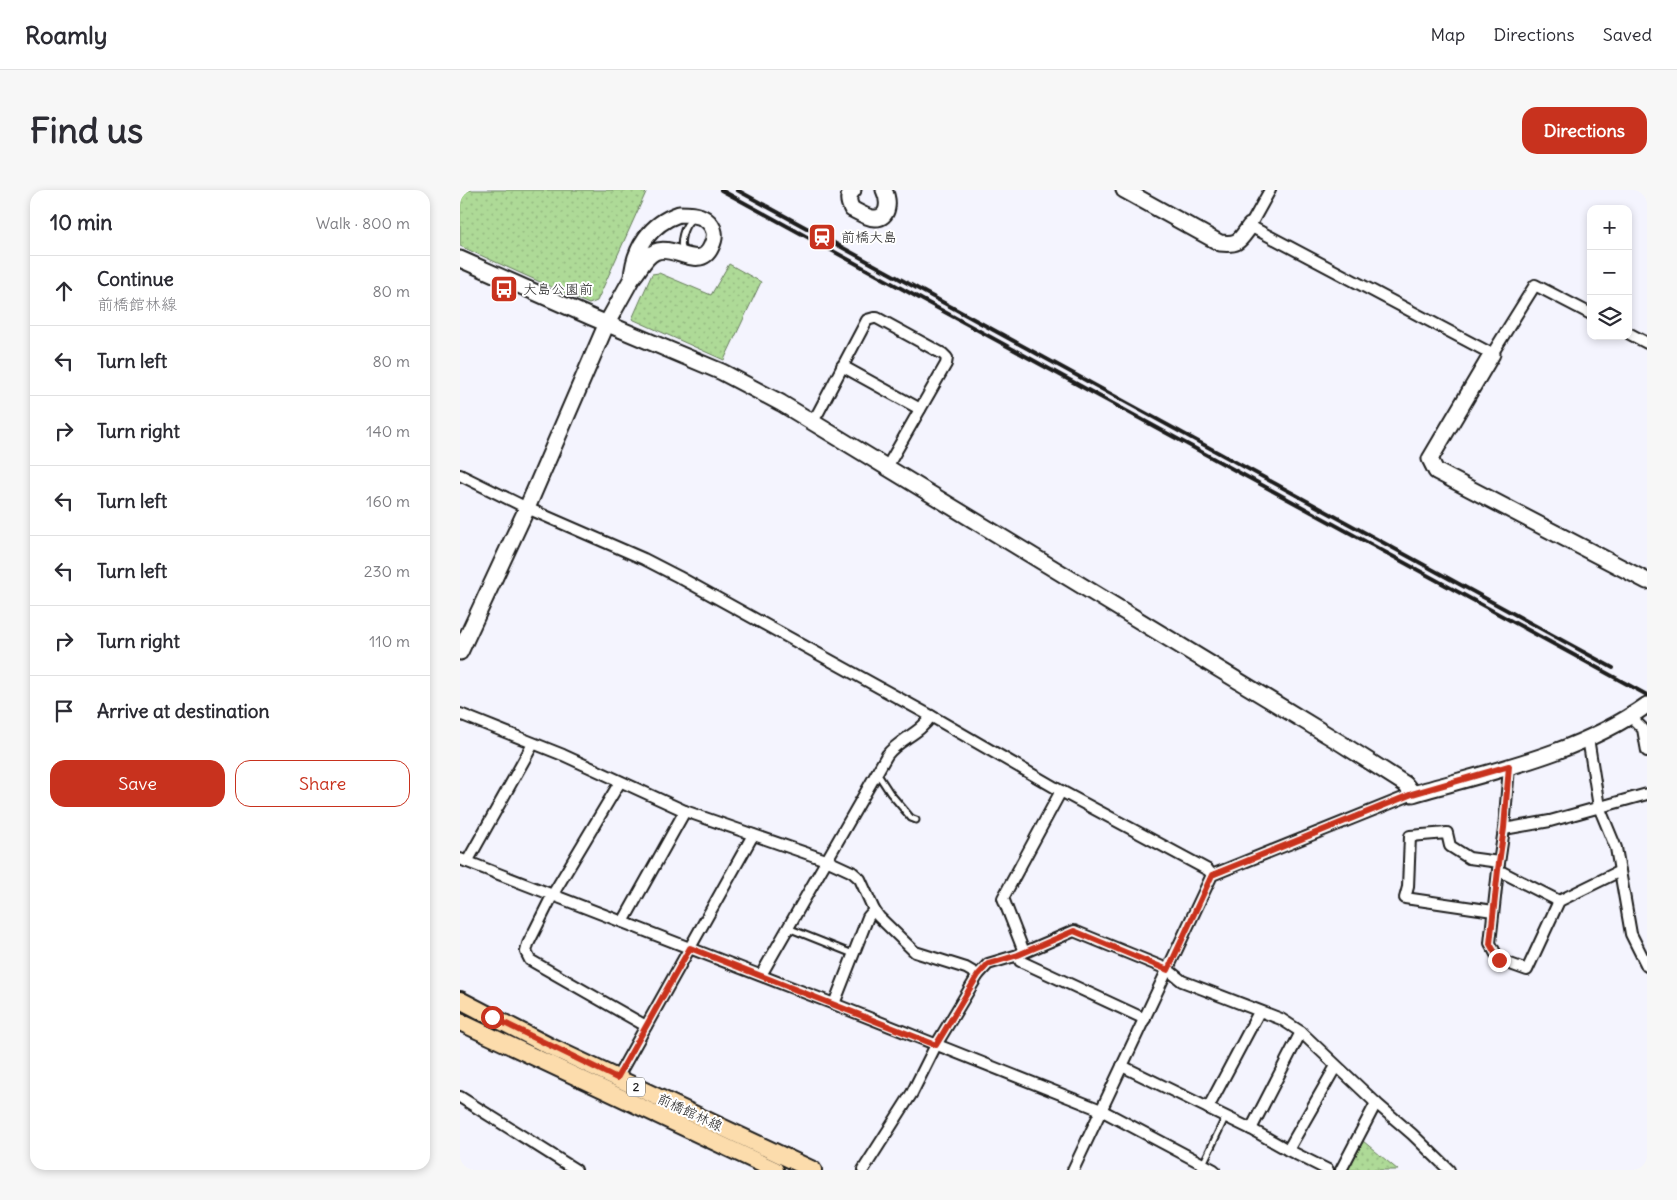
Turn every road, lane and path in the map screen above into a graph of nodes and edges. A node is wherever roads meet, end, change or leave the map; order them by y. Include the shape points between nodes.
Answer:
1 (853, 190) edge
2 (884, 190) edge
3 (1124, 190) edge
4 (1270, 190) edge
5 (696, 216) junction
6 (1250, 226) junction
7 (686, 256) junction
8 (460, 259) edge
9 (632, 278) junction
10 (1587, 312) edge
11 (608, 323) junction
12 (1632, 335) edge
13 (1647, 343) edge
14 (1492, 354) junction
15 (842, 366) junction
16 (920, 409) junction
17 (812, 421) junction
18 (887, 467) junction
19 (460, 475) edge
20 (526, 508) junction
21 (1647, 582) edge
22 (460, 652) edge
23 (1647, 705) edge
24 (460, 714) edge
25 (931, 716) junction
26 (1630, 717) junction
27 (1588, 738) junction
28 (533, 744) junction
29 (1647, 751) edge
30 (1509, 766) junction
31 (877, 773) junction
32 (620, 782) junction
33 (1061, 791) junction
34 (1412, 794) junction
35 (1647, 794) edge
36 (1599, 807) junction
37 (685, 811) junction
38 (916, 820) dead end
39 (1504, 828) junction
40 (753, 835) junction
41 (826, 860) junction
42 (463, 861) edge
43 (1499, 866) junction
44 (1620, 871) junction
45 (1212, 875) junction
46 (553, 894) junction
47 (1558, 901) junction
48 (874, 910) junction
49 (1493, 911) junction
50 (623, 922) junction
51 (788, 928) junction
52 (690, 948) junction
53 (854, 954) junction
54 (1021, 954) junction
55 (1647, 966) edge
56 (1168, 970) junction
57 (761, 975) junction
58 (978, 975) junction
59 (460, 1000) edge
60 (834, 1004) junction
61 (1259, 1012) junction
62 (1145, 1019) junction
63 (460, 1022) edge
64 (646, 1026) junction
65 (1301, 1032) junction
66 (936, 1045) junction
67 (1122, 1066) junction
68 (1336, 1066) junction
69 (617, 1078) junction
70 (460, 1097) edge
71 (1376, 1103) junction
72 (1208, 1108) junction
73 (1101, 1110) junction
74 (1225, 1118) junction
75 (1251, 1129) junction
76 (1288, 1150) junction
77 (1203, 1164) junction
78 (766, 1168) edge
79 (576, 1170) edge
80 (813, 1170) edge
81 (863, 1170) edge
82 (1073, 1170) edge
83 (1214, 1170) edge
84 (1328, 1170) edge
85 (1341, 1170) edge
86 (1449, 1170) edge

1 - 2 street via 849,196 852,209 876,218 882,216 888,205
3 - 6 street via 1220,243 1232,244 1240,240
4 - 6 street
5 - 7 lane via 687,222 682,236 682,250
5 - 7 street via 712,226 714,239 704,256
5 - 9 street via 679,214 655,226 644,240
6 - 14 street
7 - 9 street via 666,250 654,252
8 - 11 street
9 - 11 street
10 - 14 street via 1535,285
11 - 17 street via 722,372
11 - 20 street
12 - 13 street
14 - 21 street via 1430,459 1436,471
15 - 16 street
15 - 16 street via 865,323 874,318 943,354 947,358 946,364
15 - 17 street
16 - 18 street
17 - 18 street
18 - 34 street via 1339,742 1405,784
19 - 20 street
20 - 22 street
20 - 25 street via 652,562
23 - 26 street
24 - 28 street
25 - 31 street via 924,726 889,752
25 - 33 street
26 - 27 street
26 - 29 street via 1643,729
27 - 30 street
27 - 36 street
28 - 32 street
28 - 42 street
30 - 34 street
30 - 39 street
31 - 38 lane via 890,793
31 - 41 street
32 - 37 street
32 - 46 street
33 - 45 street
33 - 54 street via 1003,898
34 - 45 street
35 - 36 street
36 - 39 street via 1550,821
36 - 44 street via 1616,848
37 - 40 street
37 - 50 street
39 - 43 street
40 - 41 street
40 - 52 street
41 - 48 street via 858,876
41 - 51 street
42 - 46 street
43 - 47 street
43 - 49 street
43 - 49 street via 1469,858 1450,846 1447,833 1410,836 1405,898
44 - 47 street
44 - 55 street via 1631,934
45 - 56 street
46 - 50 street
46 - 64 street via 528,944 527,956
47 - 49 street via 1527,970 1499,960 1490,944
48 - 53 street via 868,917
48 - 58 street via 915,952
50 - 52 street
51 - 53 lane
51 - 57 street
52 - 57 street
52 - 64 street
53 - 60 street
54 - 56 street via 1074,931
54 - 58 street via 988,964
54 - 62 street via 1020,961
56 - 61 street via 1182,980
56 - 62 street
57 - 60 street
58 - 66 street
59 - 69 main road, 前橋館林線 / 2
60 - 66 street
61 - 65 street via 1281,1019
61 - 72 street
62 - 67 street
63 - 78 main road, 前橋館林線 / 2
64 - 69 street
65 - 68 street
65 - 75 street
66 - 73 street
66 - 81 street via 912,1092
67 - 72 street
67 - 73 street
68 - 71 street
68 - 76 street
69 - 80 main road, 前橋館林線 / 2
70 - 79 street
71 - 85 street
71 - 86 street
72 - 74 street
73 - 77 street
73 - 82 street
74 - 75 street
74 - 77 lane
75 - 76 street
76 - 84 street
77 - 83 street

